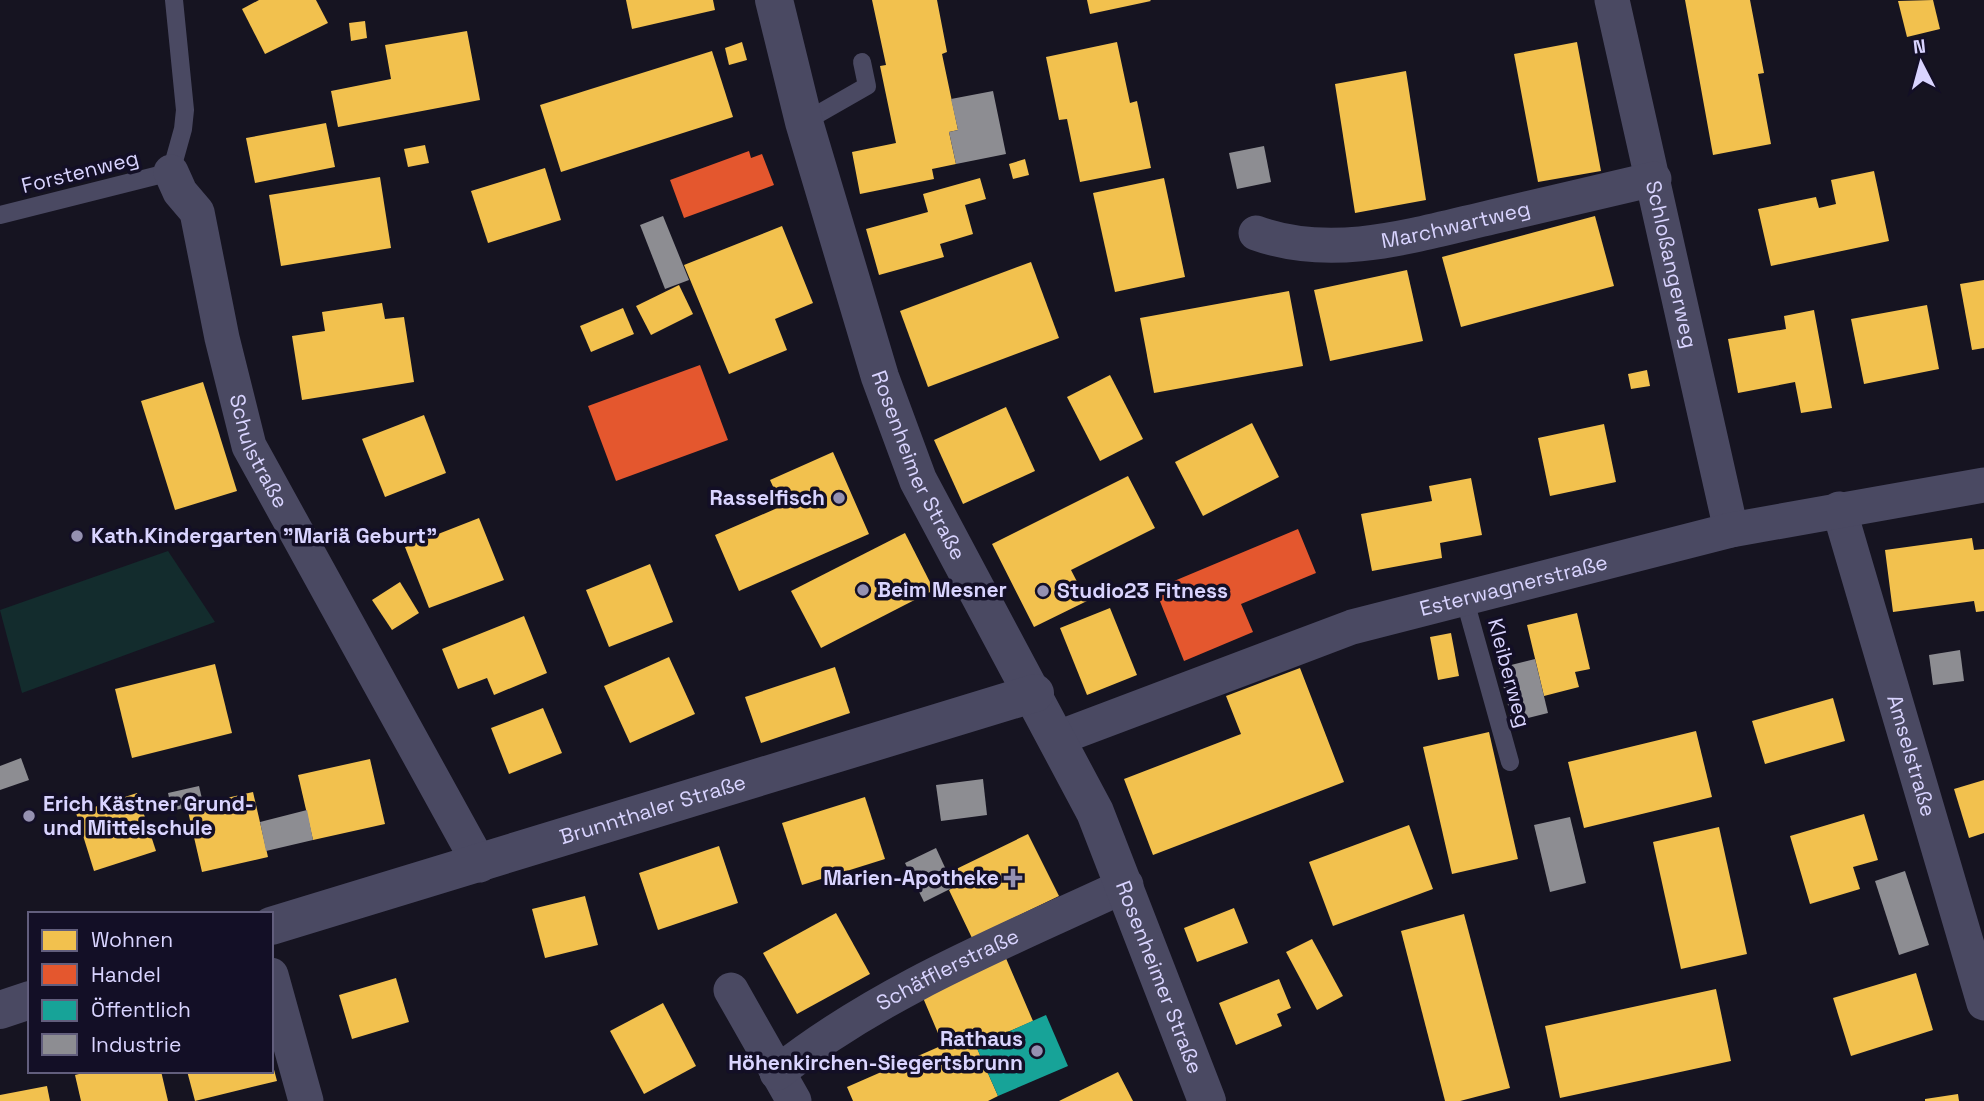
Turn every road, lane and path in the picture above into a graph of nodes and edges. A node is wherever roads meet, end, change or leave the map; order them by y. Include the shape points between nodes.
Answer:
1 (174, 0) edge
2 (774, 0) edge
3 (1612, 0) edge
4 (862, 62) dead end
5 (804, 122) junction
6 (171, 172) junction
7 (1654, 179) junction
8 (0, 215) edge
9 (1256, 233) dead end
10 (1984, 485) edge
11 (1839, 509) junction
12 (1731, 530) junction
13 (1464, 597) junction
14 (1035, 693) junction
15 (1058, 738) junction
16 (1510, 762) dead end
17 (481, 865) junction
18 (1126, 885) junction
19 (273, 925) edge
20 (273, 982) edge
21 (731, 989) dead end
22 (28, 1001) edge
23 (1984, 1003) edge
24 (0, 1010) edge
25 (786, 1087) edge
26 (306, 1101) edge
27 (1208, 1101) edge

1 - 6 lane via 185,110
2 - 5 street, Rosenheimer Straße
3 - 7 street, Schloßangerweg
4 - 5 lane via 867,86
5 - 14 street, Rosenheimer Straße via 880,377 918,480
6 - 8 lane, Forstenweg
6 - 17 street, Schulstraße via 197,212 249,446
7 - 9 street, Marchwartweg via 1346,246 1285,243
7 - 12 street, Schloßangerweg
10 - 11 street, Esterwagnerstraße
11 - 12 street, Esterwagnerstraße
11 - 23 street, Amselstraße
12 - 13 street, Esterwagnerstraße
13 - 15 street, Esterwagnerstraße via 1327,634
13 - 16 lane, Kleiberweg
14 - 15 street, Rosenheimer Straße
14 - 17 street, Brunnthaler Straße
15 - 18 street, Rosenheimer Straße
17 - 19 street, Brunnthaler Straße
18 - 25 street, Schäfflerstraße via 915,983 813,1045
18 - 27 street, Rosenheimer Straße
20 - 26 street
21 - 25 street, Schäfflerstraße
22 - 24 street

